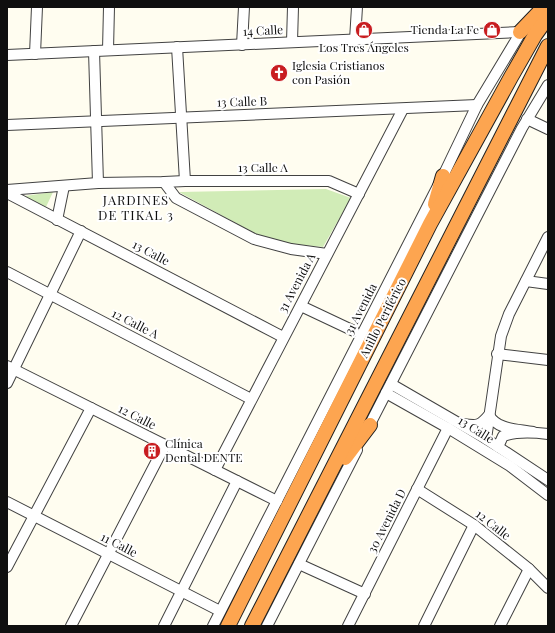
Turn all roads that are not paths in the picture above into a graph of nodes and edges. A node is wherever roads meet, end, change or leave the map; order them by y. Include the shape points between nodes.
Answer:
1 (37, 7) edge
2 (109, 7) edge
3 (244, 7) edge
4 (293, 7) edge
5 (357, 7) edge
6 (536, 8) edge
7 (548, 17) edge
8 (520, 32) junction
9 (355, 40) junction
10 (292, 42) junction
11 (242, 45) junction
12 (548, 46) edge
13 (177, 47) junction
14 (108, 50) junction
15 (94, 51) junction
16 (35, 54) junction
17 (7, 55) edge
18 (548, 85) edge
19 (478, 105) junction
20 (403, 109) junction
21 (181, 118) junction
22 (527, 119) junction
23 (97, 121) junction
24 (7, 125) edge
25 (548, 129) edge
26 (443, 176) junction
27 (185, 181) junction
28 (164, 182) junction
29 (98, 183) junction
30 (64, 186) junction
31 (7, 190) edge
32 (7, 193) edge
33 (359, 194) junction
34 (57, 220) junction
35 (430, 224) junction
36 (81, 231) junction
37 (548, 237) edge
38 (328, 254) junction
39 (7, 272) edge
40 (526, 281) junction
41 (548, 284) edge
42 (50, 295) junction
43 (300, 306) junction
44 (354, 331) dead end
45 (283, 337) junction
46 (497, 354) junction
47 (548, 360) edge
48 (10, 368) edge
49 (7, 383) edge
50 (388, 389) junction
51 (251, 399) junction
52 (91, 408) junction
53 (489, 415) junction
54 (460, 424) junction
55 (370, 425) junction
56 (448, 428) junction
57 (533, 432) junction
58 (548, 434) edge
59 (486, 439) junction
60 (165, 445) junction
61 (498, 447) junction
62 (215, 470) junction
63 (548, 480) edge
64 (237, 481) junction
65 (324, 485) junction
66 (417, 489) junction
67 (548, 495) edge
68 (278, 501) junction
69 (7, 502) edge
70 (34, 516) junction
71 (474, 525) junction
72 (108, 554) junction
73 (299, 564) junction
74 (7, 567) edge
75 (529, 569) junction
76 (548, 588) edge
77 (182, 592) junction
78 (365, 594) junction
79 (220, 612) junction
80 (71, 626) edge
81 (164, 626) edge
82 (213, 626) edge
83 (228, 626) edge
84 (252, 626) edge
85 (267, 626) edge
86 (348, 626) edge
87 (424, 626) edge
88 (500, 626) edge

1 - 16 street
2 - 14 street
3 - 11 street
4 - 10 street
5 - 9 street
6 - 8 highway
7 - 35 highway, Anillo Periférico via 511,77
8 - 9 street, 14 Calle
8 - 19 street, 31 Avenida
9 - 10 street, 14 Calle
10 - 11 street, 14 Calle
11 - 13 street, 14 Calle
12 - 65 highway, Anillo Periférico
13 - 14 street, 14 Calle
13 - 21 street
14 - 15 street, 14 Calle
15 - 16 street, 14 Calle
15 - 23 street
16 - 17 street, 14 Calle
18 - 22 street
19 - 20 street, 13 Calle B
19 - 26 street, 31 Avenida
20 - 21 street, 13 Calle B
20 - 33 street, 31 Avenida A
21 - 23 street, 13 Calle B
21 - 27 street
22 - 25 street
22 - 50 street
23 - 24 street, 13 Calle B
23 - 29 street
26 - 35 highway
26 - 68 street, 31 Avenida
27 - 28 street, 13 Calle A
27 - 33 street, 13 Calle A via 329,181
28 - 29 street, 13 Calle A
28 - 38 street via 176,198 254,239 291,249
29 - 30 street, 13 Calle A
30 - 31 street, 13 Calle A
30 - 34 street
32 - 34 street, 13 Calle
33 - 38 street, 31 Avenida A
34 - 36 street, 13 Calle
35 - 83 highway, Anillo Periférico
36 - 42 street
36 - 45 street, 13 Calle
37 - 40 street
38 - 43 street, 31 Avenida A
39 - 42 street, 12 Calle A
40 - 41 street
40 - 46 street via 509,314
42 - 48 street
42 - 51 street, 12 Calle A
43 - 44 street
43 - 45 street, 31 Avenida A
45 - 51 street, 31 Avenida A
46 - 47 street
46 - 53 street
48 - 49 street
48 - 52 street, 12 Calle
50 - 54 street, 13 Calle
50 - 55 street
50 - 56 street, 13 Calle
51 - 62 street, 31 Avenida A
52 - 60 street, 12 Calle
52 - 70 street
53 - 54 street via 476,426
53 - 57 street via 498,425
53 - 59 street
54 - 59 street, 13 Calle
55 - 65 highway
55 - 73 street
56 - 66 street, 30 Avenida D
56 - 67 street, 13 Calle via 510,466
57 - 58 street
57 - 61 street via 503,436
59 - 61 street, 13 Calle
60 - 62 street, 12 Calle
60 - 72 street
61 - 63 street, 13 Calle
62 - 64 street, 12 Calle
64 - 68 street, 12 Calle
64 - 77 street
65 - 84 highway, Anillo Periférico
66 - 71 street, 12 Calle
66 - 78 street, 30 Avenida D
68 - 79 street, 31 Avenida
69 - 70 street, 11 Calle
70 - 72 street, 11 Calle
70 - 74 street
71 - 75 street, 12 Calle
71 - 87 street
72 - 77 street, 11 Calle
72 - 80 street
73 - 78 street
73 - 85 street
75 - 76 street, 12 Calle
75 - 88 street
77 - 79 street, 11 Calle
77 - 81 street
78 - 86 street, 30 Avenida D
79 - 82 street, 31 Avenida

